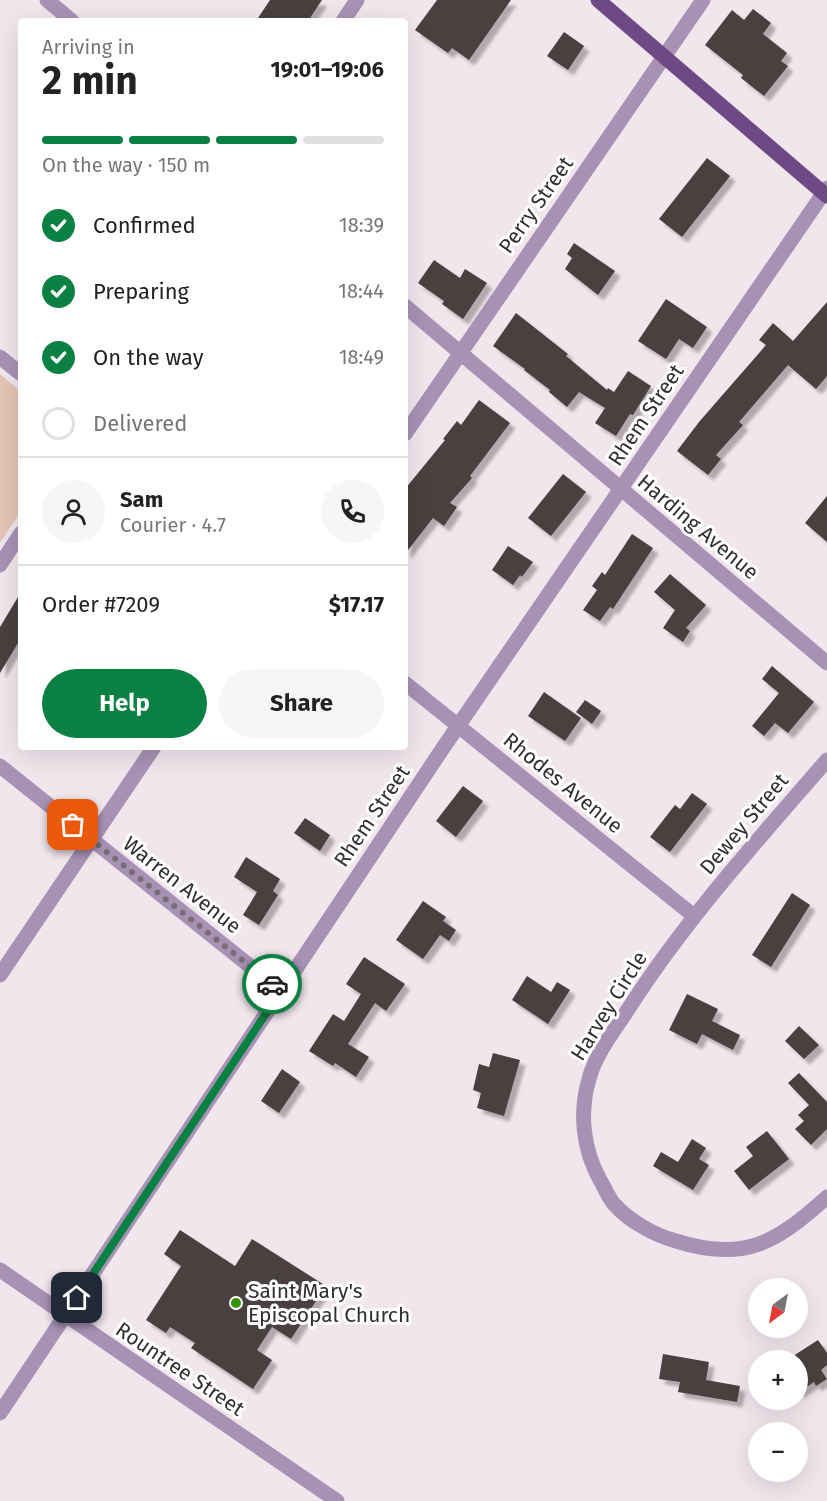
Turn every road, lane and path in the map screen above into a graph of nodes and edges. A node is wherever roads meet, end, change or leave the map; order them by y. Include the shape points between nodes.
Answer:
1 (47, 0) edge
2 (357, 0) edge
3 (598, 0) edge
4 (703, 0) edge
5 (68, 18) edge
6 (345, 18) edge
7 (664, 56) junction
8 (826, 192) edge
9 (408, 309) edge
10 (460, 353) junction
11 (0, 357) edge
12 (18, 372) edge
13 (408, 430) edge
14 (621, 489) junction
15 (18, 538) edge
16 (0, 565) edge
17 (827, 663) edge
18 (408, 685) edge
19 (459, 725) junction
20 (151, 750) edge
21 (827, 760) edge
22 (0, 766) edge
23 (91, 840) junction
24 (694, 916) junction
25 (0, 975) edge
26 (281, 991) junction
27 (827, 1197) edge
28 (0, 1270) edge
29 (65, 1316) junction
30 (0, 1413) edge
31 (329, 1499) edge

1 - 5 street
2 - 6 street
3 - 7 main road
4 - 7 street, Perry Street
7 - 8 main road
7 - 10 street, Perry Street
8 - 14 street, Rhem Street
9 - 10 street, Harding Avenue
10 - 13 street, Perry Street
10 - 14 street, Harding Avenue
11 - 12 street
14 - 17 street, Harding Avenue
14 - 19 street, Rhem Street
15 - 16 street
18 - 19 street, Rhodes Avenue
19 - 24 street, Rhodes Avenue
19 - 26 street, Rhem Street
20 - 23 street
21 - 24 street, Dewey Street
22 - 23 street, Warren Avenue
23 - 25 street
23 - 26 street, Warren Avenue
24 - 27 street, Harvey Circle via 633,1002 590,1076 583,1123 586,1145 598,1175 613,1203 643,1226 689,1245 723,1249 753,1247 771,1240
26 - 29 street, Rhem Street
28 - 29 street, Rountree Street
29 - 30 street, Rhem Street
29 - 31 street, Rountree Street

